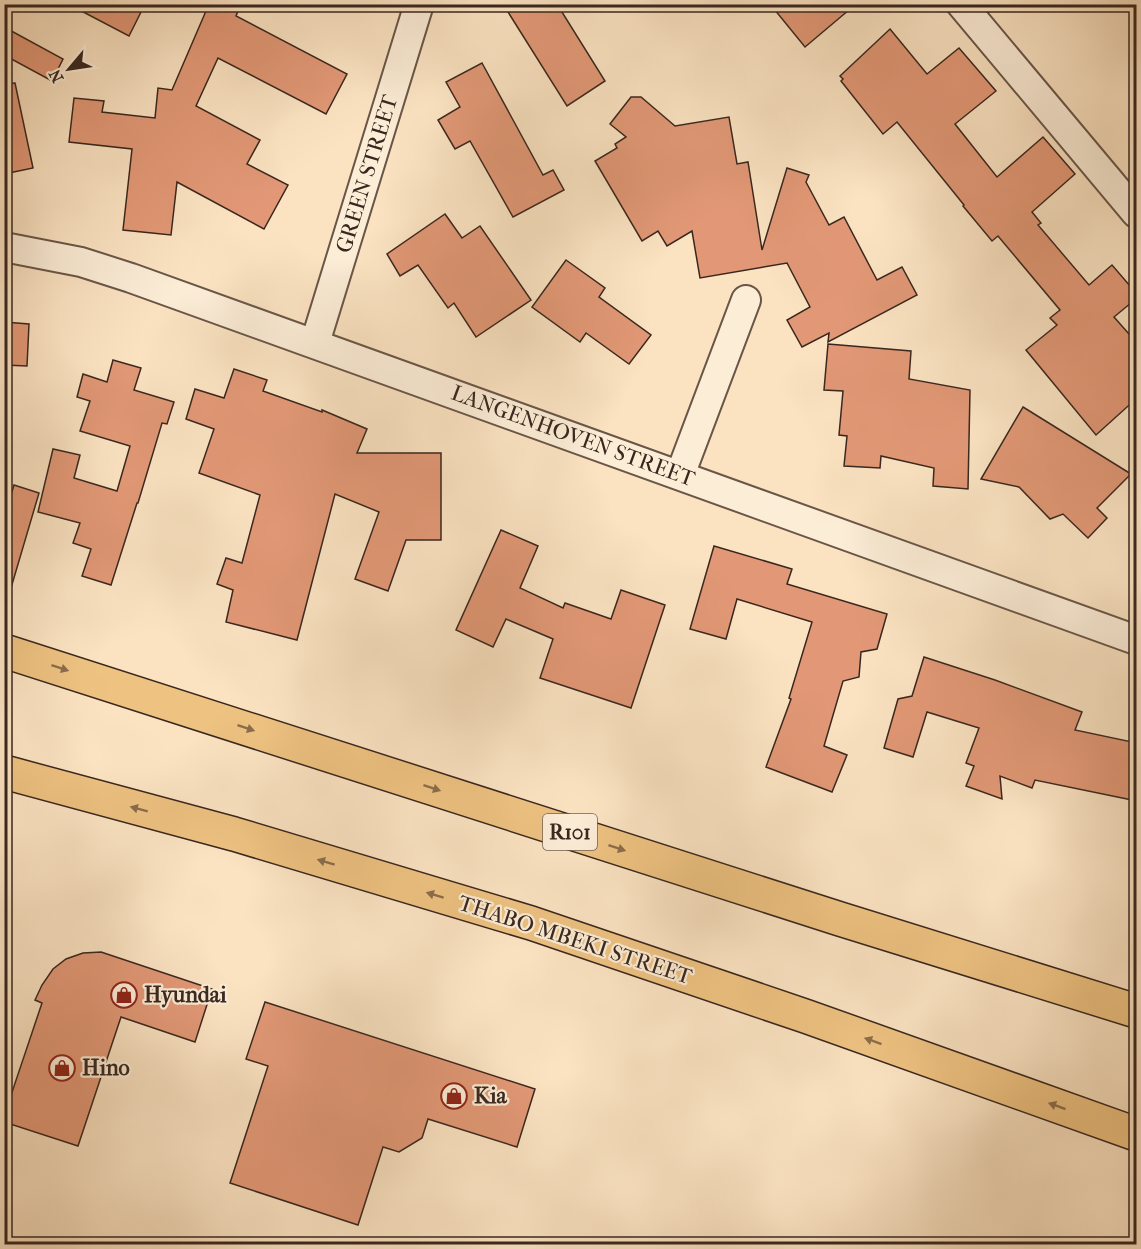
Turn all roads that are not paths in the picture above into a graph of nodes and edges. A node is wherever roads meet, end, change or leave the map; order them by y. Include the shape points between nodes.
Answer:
1 (419, 4) edge
2 (961, 4) edge
3 (1137, 213) edge
4 (4, 247) edge
5 (746, 300) dead end
6 (315, 343) junction
7 (680, 475) junction
8 (1137, 640) edge
9 (4, 651) edge
10 (4, 772) edge
11 (1137, 1011) edge
12 (1137, 1134) edge

1 - 6 street, GREEN STREET
2 - 3 street
4 - 6 street, LANGENHOVEN STREET via 91,265
5 - 7 street
6 - 7 street, LANGENHOVEN STREET
7 - 8 street, LANGENHOVEN STREET
9 -> 11 main road, R101
12 -> 10 main road, THABO MBEKI STREET via 531,923 234,834

